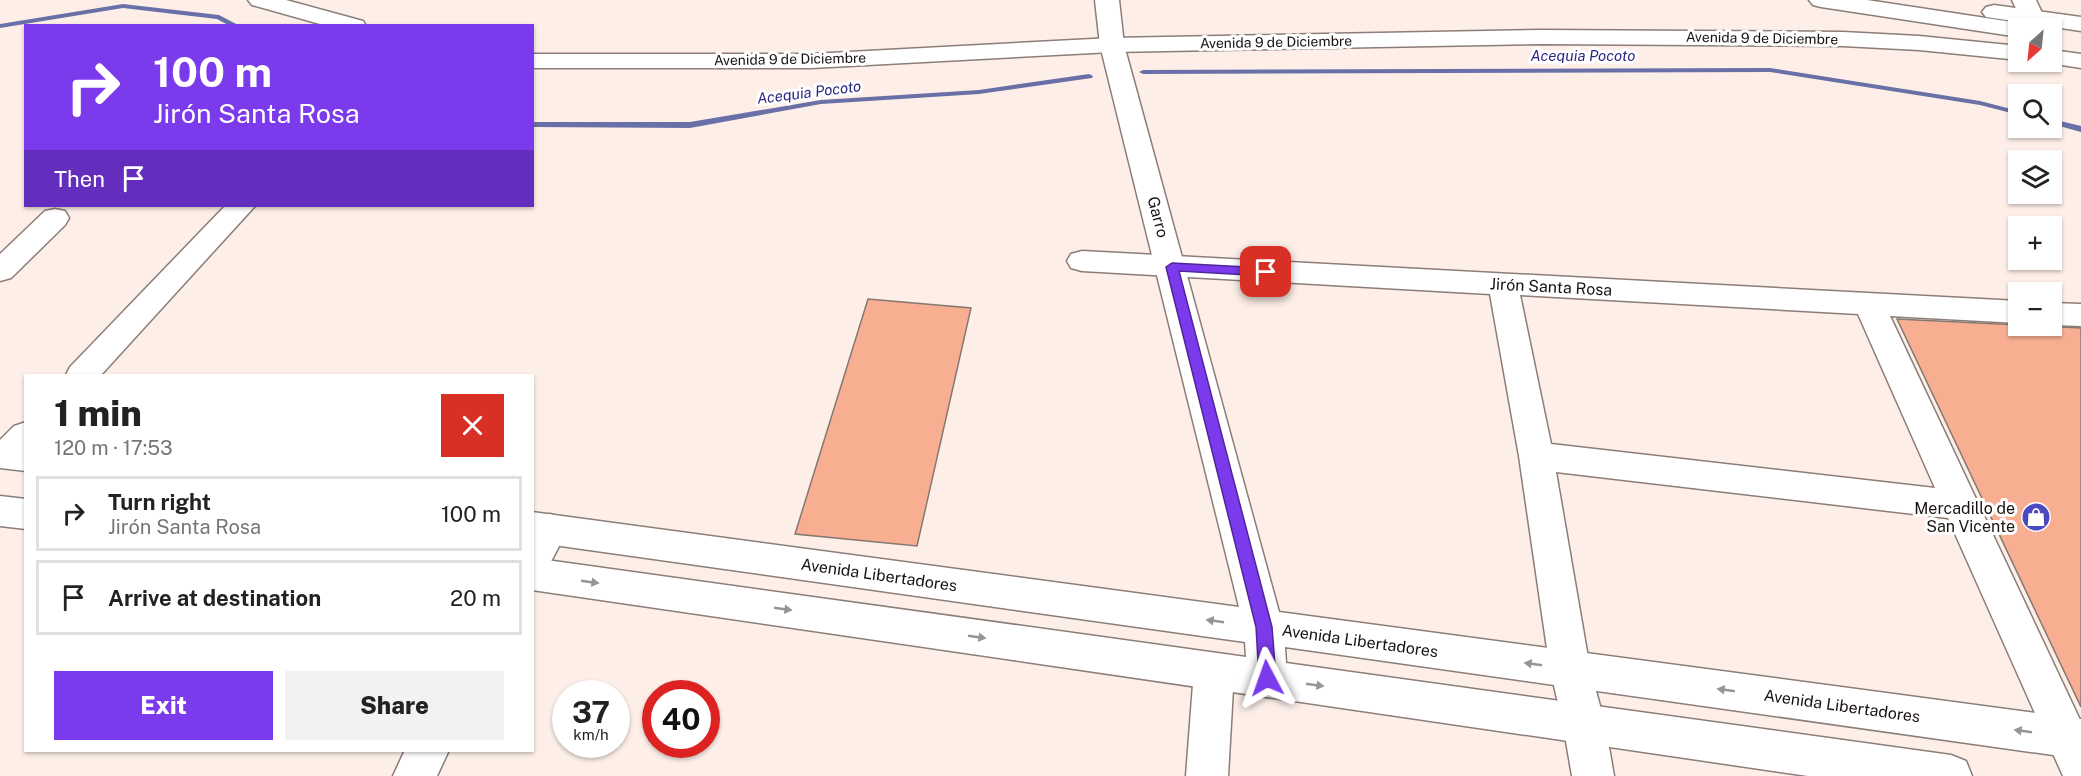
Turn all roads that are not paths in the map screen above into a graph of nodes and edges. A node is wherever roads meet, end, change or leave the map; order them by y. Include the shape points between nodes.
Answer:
1 (260, 0) edge
2 (1107, 0) edge
3 (1821, 0) edge
4 (1913, 0) edge
5 (2017, 18) edge
6 (2022, 18) edge
7 (2062, 22) edge
8 (348, 24) edge
9 (2081, 24) edge
10 (2062, 36) edge
11 (2081, 39) edge
12 (1112, 45) junction
13 (2008, 52) edge
14 (2062, 58) edge
15 (534, 61) edge
16 (2081, 61) edge
17 (240, 207) edge
18 (55, 218) dead end
19 (1082, 261) dead end
20 (1172, 267) junction
21 (0, 271) edge
22 (1503, 284) junction
23 (1869, 304) junction
24 (2008, 311) edge
25 (2062, 314) edge
26 (2081, 315) edge
27 (83, 374) edge
28 (1536, 456) junction
29 (1960, 505) junction
30 (0, 512) edge
31 (24, 514) edge
32 (538, 539) edge
33 (534, 574) edge
34 (1264, 627) junction
35 (1570, 669) junction
36 (1214, 671) junction
37 (1267, 678) junction
38 (1584, 723) junction
39 (2076, 749) edge
40 (427, 752) edge
41 (414, 776) edge
42 (1207, 776) edge
43 (1593, 776) edge
44 (1951, 776) edge

1 - 8 main road
2 - 12 main road, Garro
3 - 5 main road
4 - 6 main road
7 - 9 main road
10 - 11 main road
12 - 13 main road, Avenida 9 de Diciembre via 1737,37 1918,43
12 - 15 main road, Avenida 9 de Diciembre via 811,61
12 - 20 main road, Garro
14 - 16 main road
17 - 27 main road
18 - 21 main road
19 - 20 main road, Jirón Santa Rosa
20 - 22 main road, Jirón Santa Rosa
20 - 34 main road, Garro
22 - 23 main road, Jirón Santa Rosa
22 - 28 main road
23 - 24 main road, Jirón Santa Rosa
23 - 29 main road
25 - 26 main road
28 - 29 main road
28 - 35 main road
29 - 39 main road
30 - 31 main road
34 -> 32 main road, Avenida Libertadores
33 -> 36 main road
35 -> 34 main road, Avenida Libertadores
34 - 37 main road, Garro
35 - 38 main road
39 -> 35 main road, Avenida Libertadores
36 - 37 main road
36 - 42 main road
37 -> 38 main road
38 - 43 main road
38 - 44 main road
40 - 41 main road

